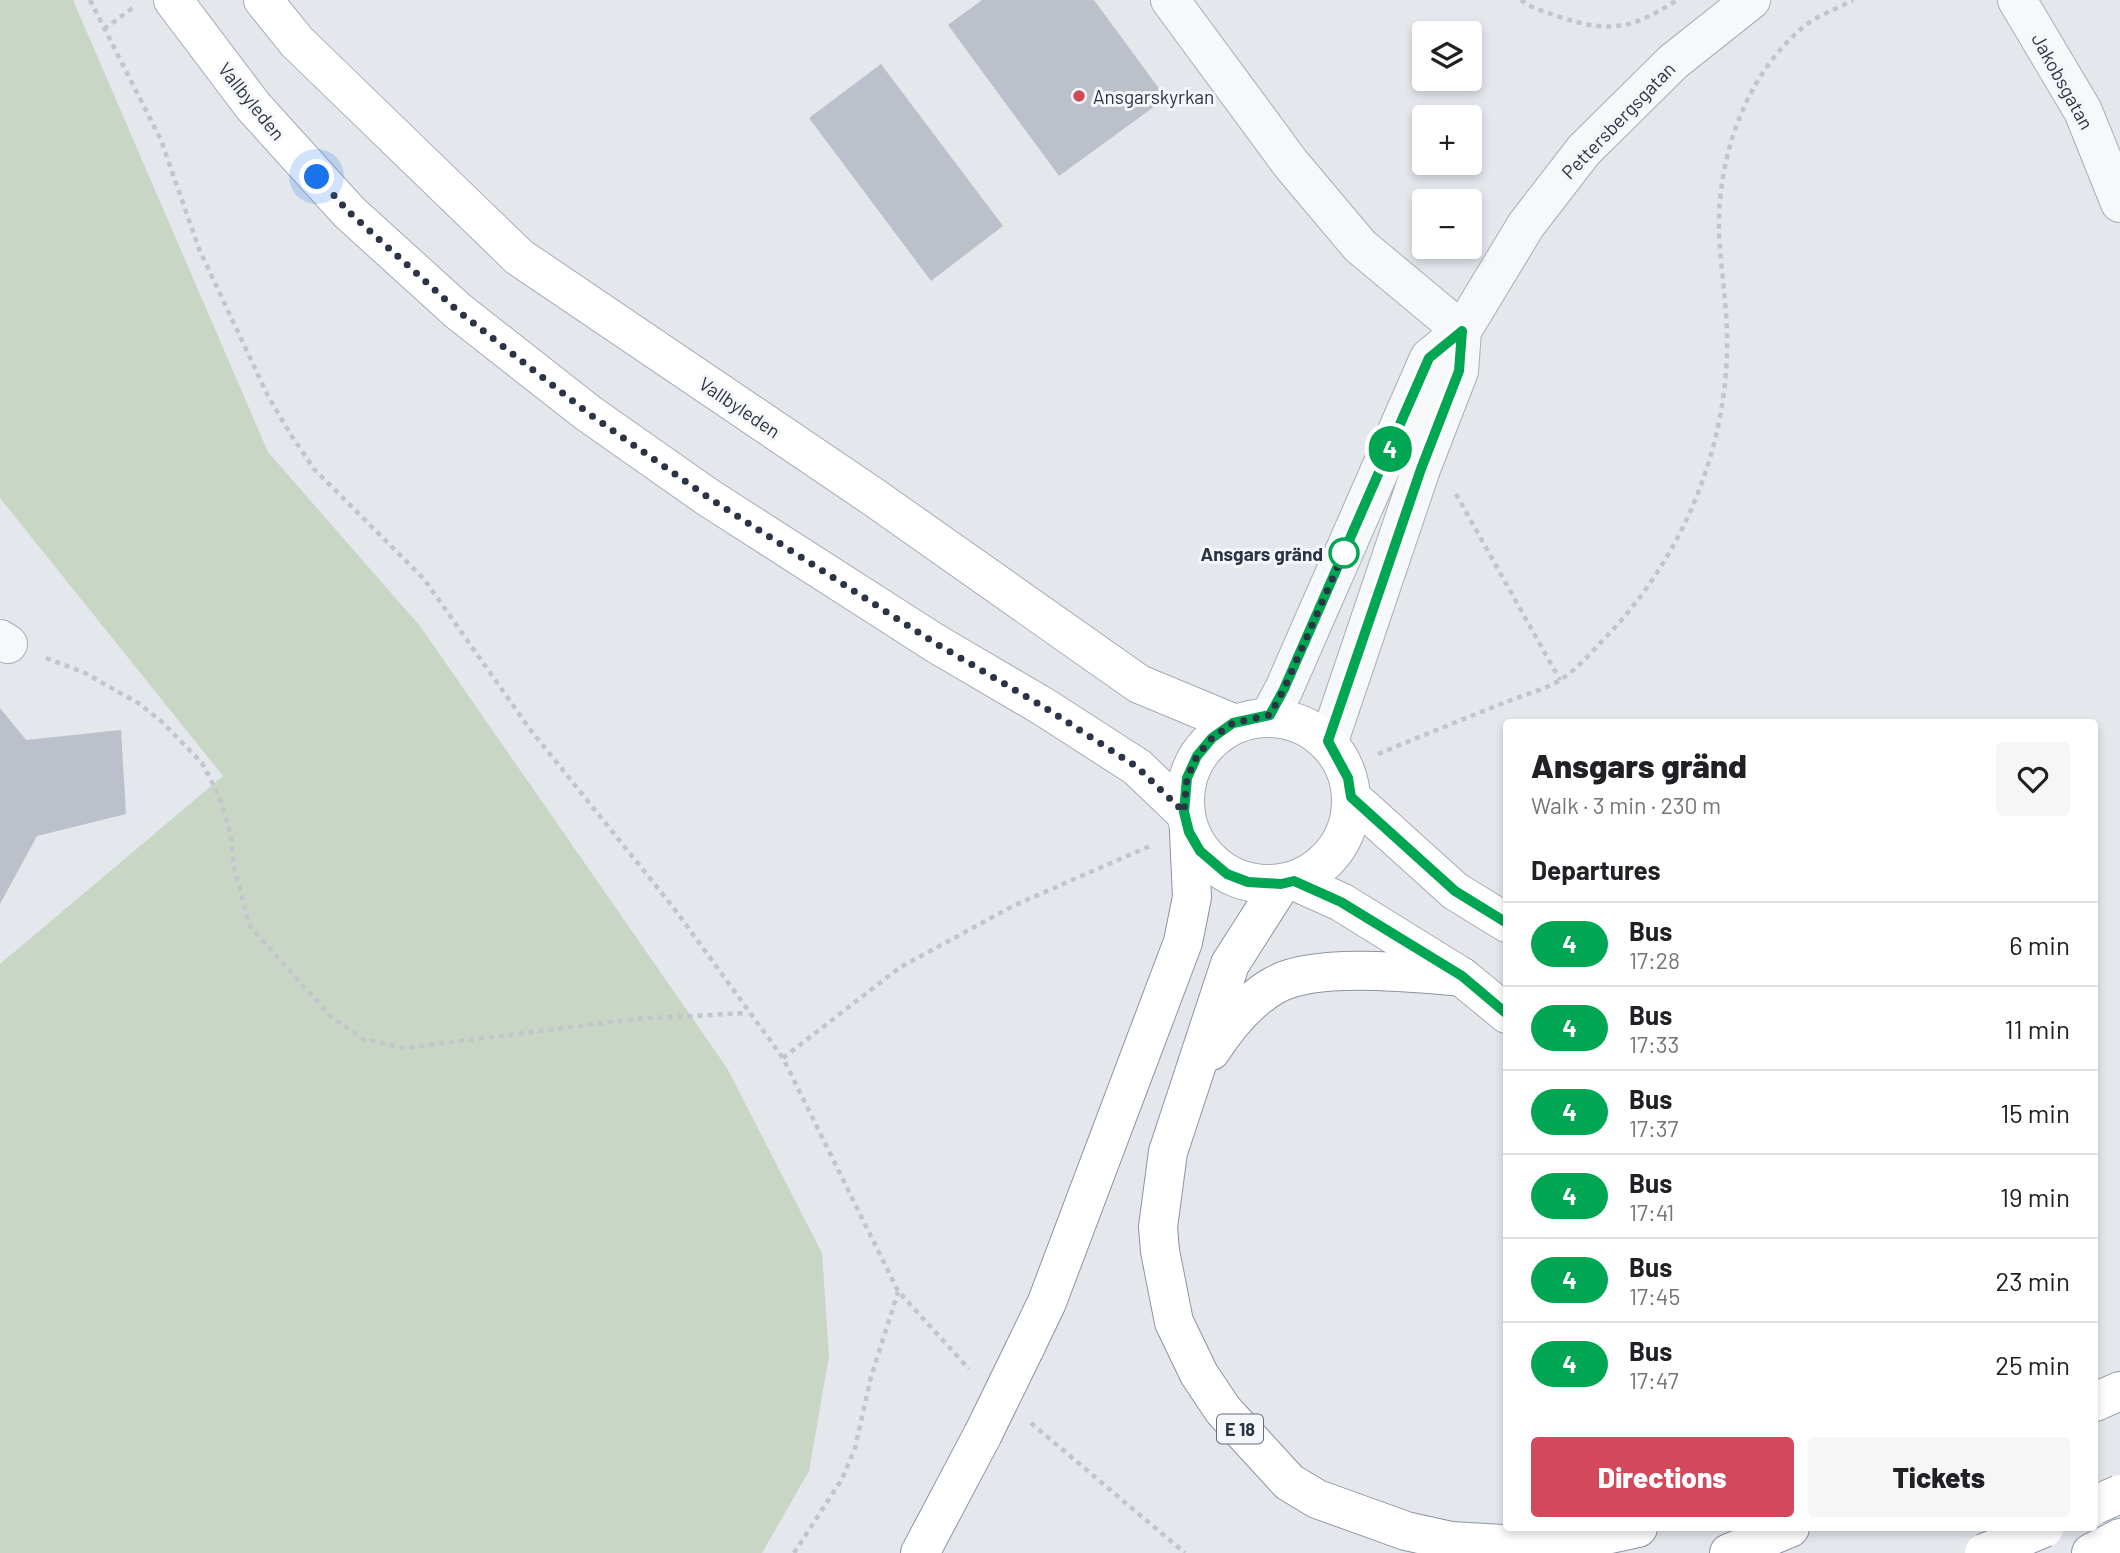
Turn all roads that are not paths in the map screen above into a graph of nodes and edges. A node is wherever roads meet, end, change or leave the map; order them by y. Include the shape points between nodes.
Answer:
1 (173, 0) edge
2 (263, 0) edge
3 (1170, 0) edge
4 (1751, 0) edge
5 (2017, 0) edge
6 (2120, 203) edge
7 (1462, 331) junction
8 (1270, 715) junction
9 (1233, 723) junction
10 (1328, 741) junction
11 (1351, 797) junction
12 (1186, 822) junction
13 (1287, 882) junction
14 (1503, 921) edge
15 (1462, 976) junction
16 (1503, 1011) edge
17 (1190, 1081) junction
18 (2120, 1389) edge
19 (2098, 1394) edge
20 (2098, 1400) edge
21 (2098, 1494) edge
22 (2120, 1494) edge
23 (2098, 1504) edge
24 (2120, 1523) edge
25 (1624, 1531) edge
26 (1783, 1531) edge
27 (2014, 1531) edge
28 (2037, 1531) edge
29 (2120, 1538) edge
30 (920, 1553) edge
31 (1729, 1553) edge
32 (1983, 1553) edge
33 (2031, 1553) edge
34 (2091, 1553) edge

1 - 12 main road, Vallbyleden via 253,106 349,212 458,311 588,413 698,491 1137,767
2 - 9 main road, Vallbyleden via 297,42 519,257 1139,684
3 - 7 street via 1291,164 1360,246
4 - 7 street, Pettersbergsgatan via 1673,62 1584,150 1526,225
5 - 6 street, Jakobsgatan via 2083,110
7 - 8 street, Pettersbergsgatan via 1429,358
7 - 10 street, Pettersbergsgatan via 1459,371
8 - 9 main road
8 - 10 main road via 1301,724
9 - 12 main road via 1197,756 1187,778
10 - 11 main road via 1348,778
11 - 13 main road via 1350,817 1338,847 1318,868
11 - 14 main road via 1455,891
12 - 13 main road via 1200,851 1227,874 1248,882
12 - 30 main road, bridge via 1192,897 1184,942 1047,1302
13 - 15 main road via 1341,902
13 - 17 main road, E 18 via 1230,964
15 - 16 main road
15 - 17 main road, E 18 via 1386,971 1303,975 1275,986 1238,1014
17 - 25 main road, E 18 via 1168,1152 1158,1227 1165,1286 1174,1322 1199,1374 1223,1410 1289,1482 1317,1499 1406,1531 1451,1541 1503,1544
18 - 19 main road
18 - 20 main road
21 - 24 main road
22 - 23 main road, bridge
26 - 31 main road
27 - 33 main road
28 - 32 main road, bridge
29 - 34 main road

